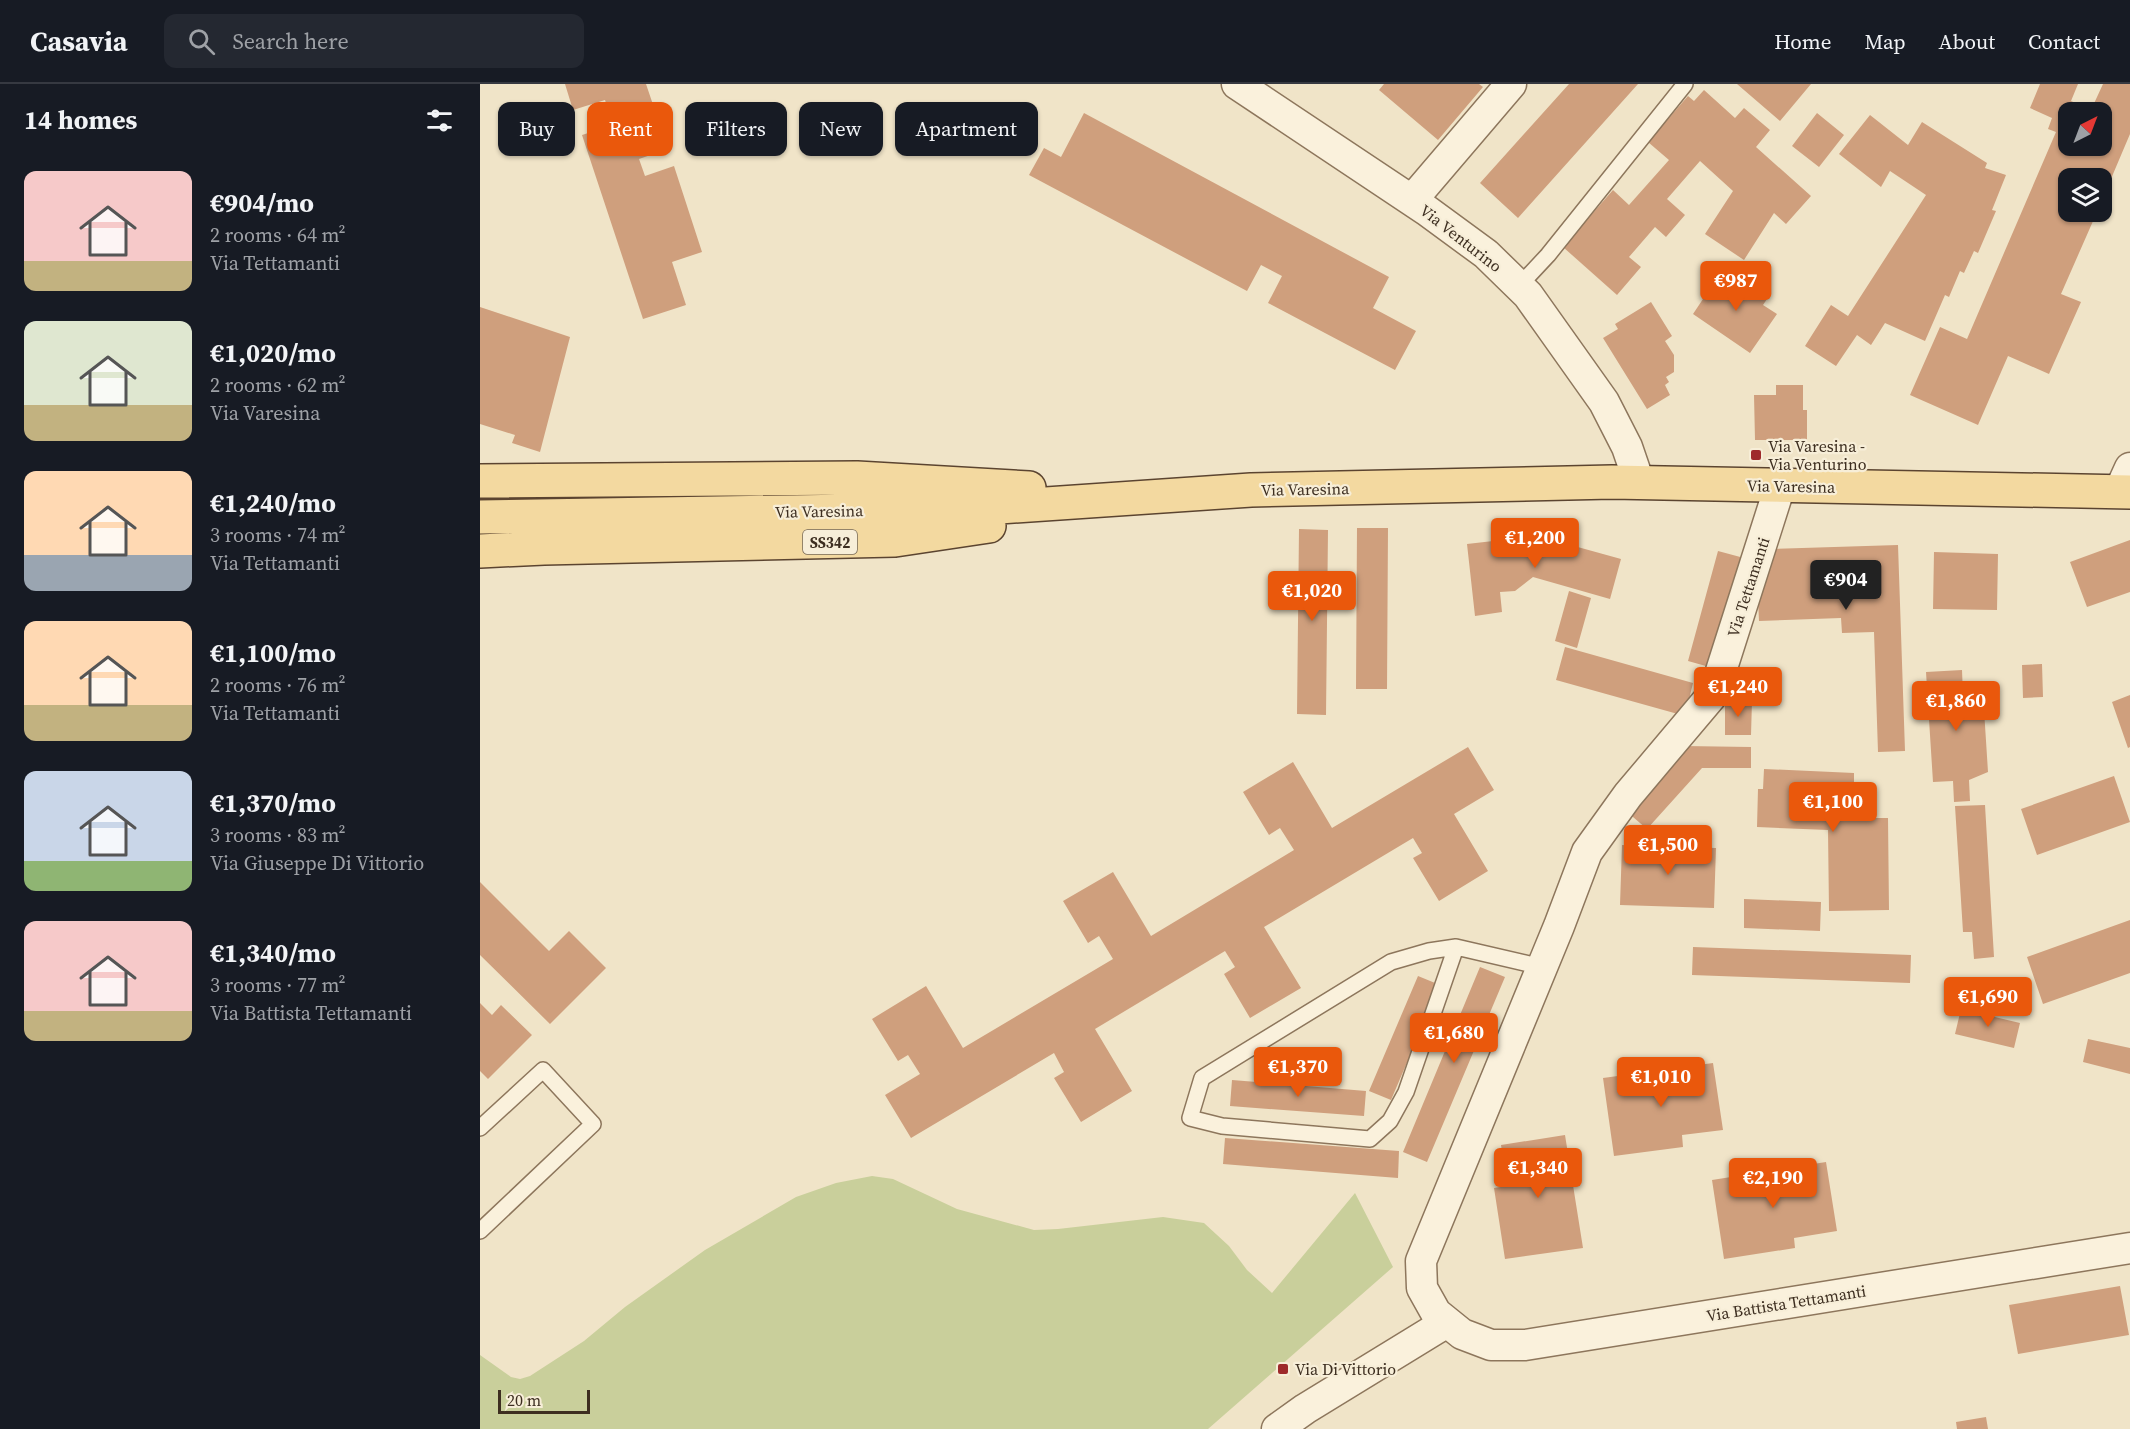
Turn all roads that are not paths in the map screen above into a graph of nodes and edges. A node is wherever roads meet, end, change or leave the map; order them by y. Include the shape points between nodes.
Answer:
1 (1237, 84) edge
2 (1511, 84) edge
3 (1685, 84) edge
4 (1412, 200) junction
5 (1519, 286) junction
6 (480, 465) edge
7 (480, 481) edge
8 (529, 481) junction
9 (1639, 483) junction
10 (2126, 484) edge
11 (1780, 486) junction
12 (1177, 496) junction
13 (480, 517) edge
14 (480, 551) edge
15 (1456, 947) junction
16 (1542, 967) junction
17 (480, 1128) edge
18 (480, 1231) edge
19 (2130, 1248) edge
20 (1447, 1322) junction
21 (1277, 1429) edge

1 - 4 street, Via Venturino
2 - 4 street
3 - 5 lane
4 - 5 street, Via Venturino via 1486,254
5 - 9 street, Via Venturino via 1604,402 1627,447
6 - 8 lane
7 - 8 main road
8 - 12 main road via 857,478
9 - 11 main road, Via Varesina
9 - 12 main road, Via Varesina via 1251,490
10 - 11 main road, Via Varesina
11 - 16 street, Via Tettamanti via 1714,693 1628,795 1587,852
12 - 13 main road, Via Varesina via 971,509
12 - 14 main road, SS342 via 895,540
15 - 15 lane via 1391,962 1202,1078 1190,1118 1222,1126 1370,1139 1390,1121 1406,1092
15 - 16 lane
16 - 20 street, Via Battista Tettamanti via 1421,1261 1422,1288 1436,1313
17 - 18 lane via 543,1070 593,1124
19 - 20 street, Via Battista Tettamanti via 1525,1345 1491,1345 1462,1334
20 - 21 street

